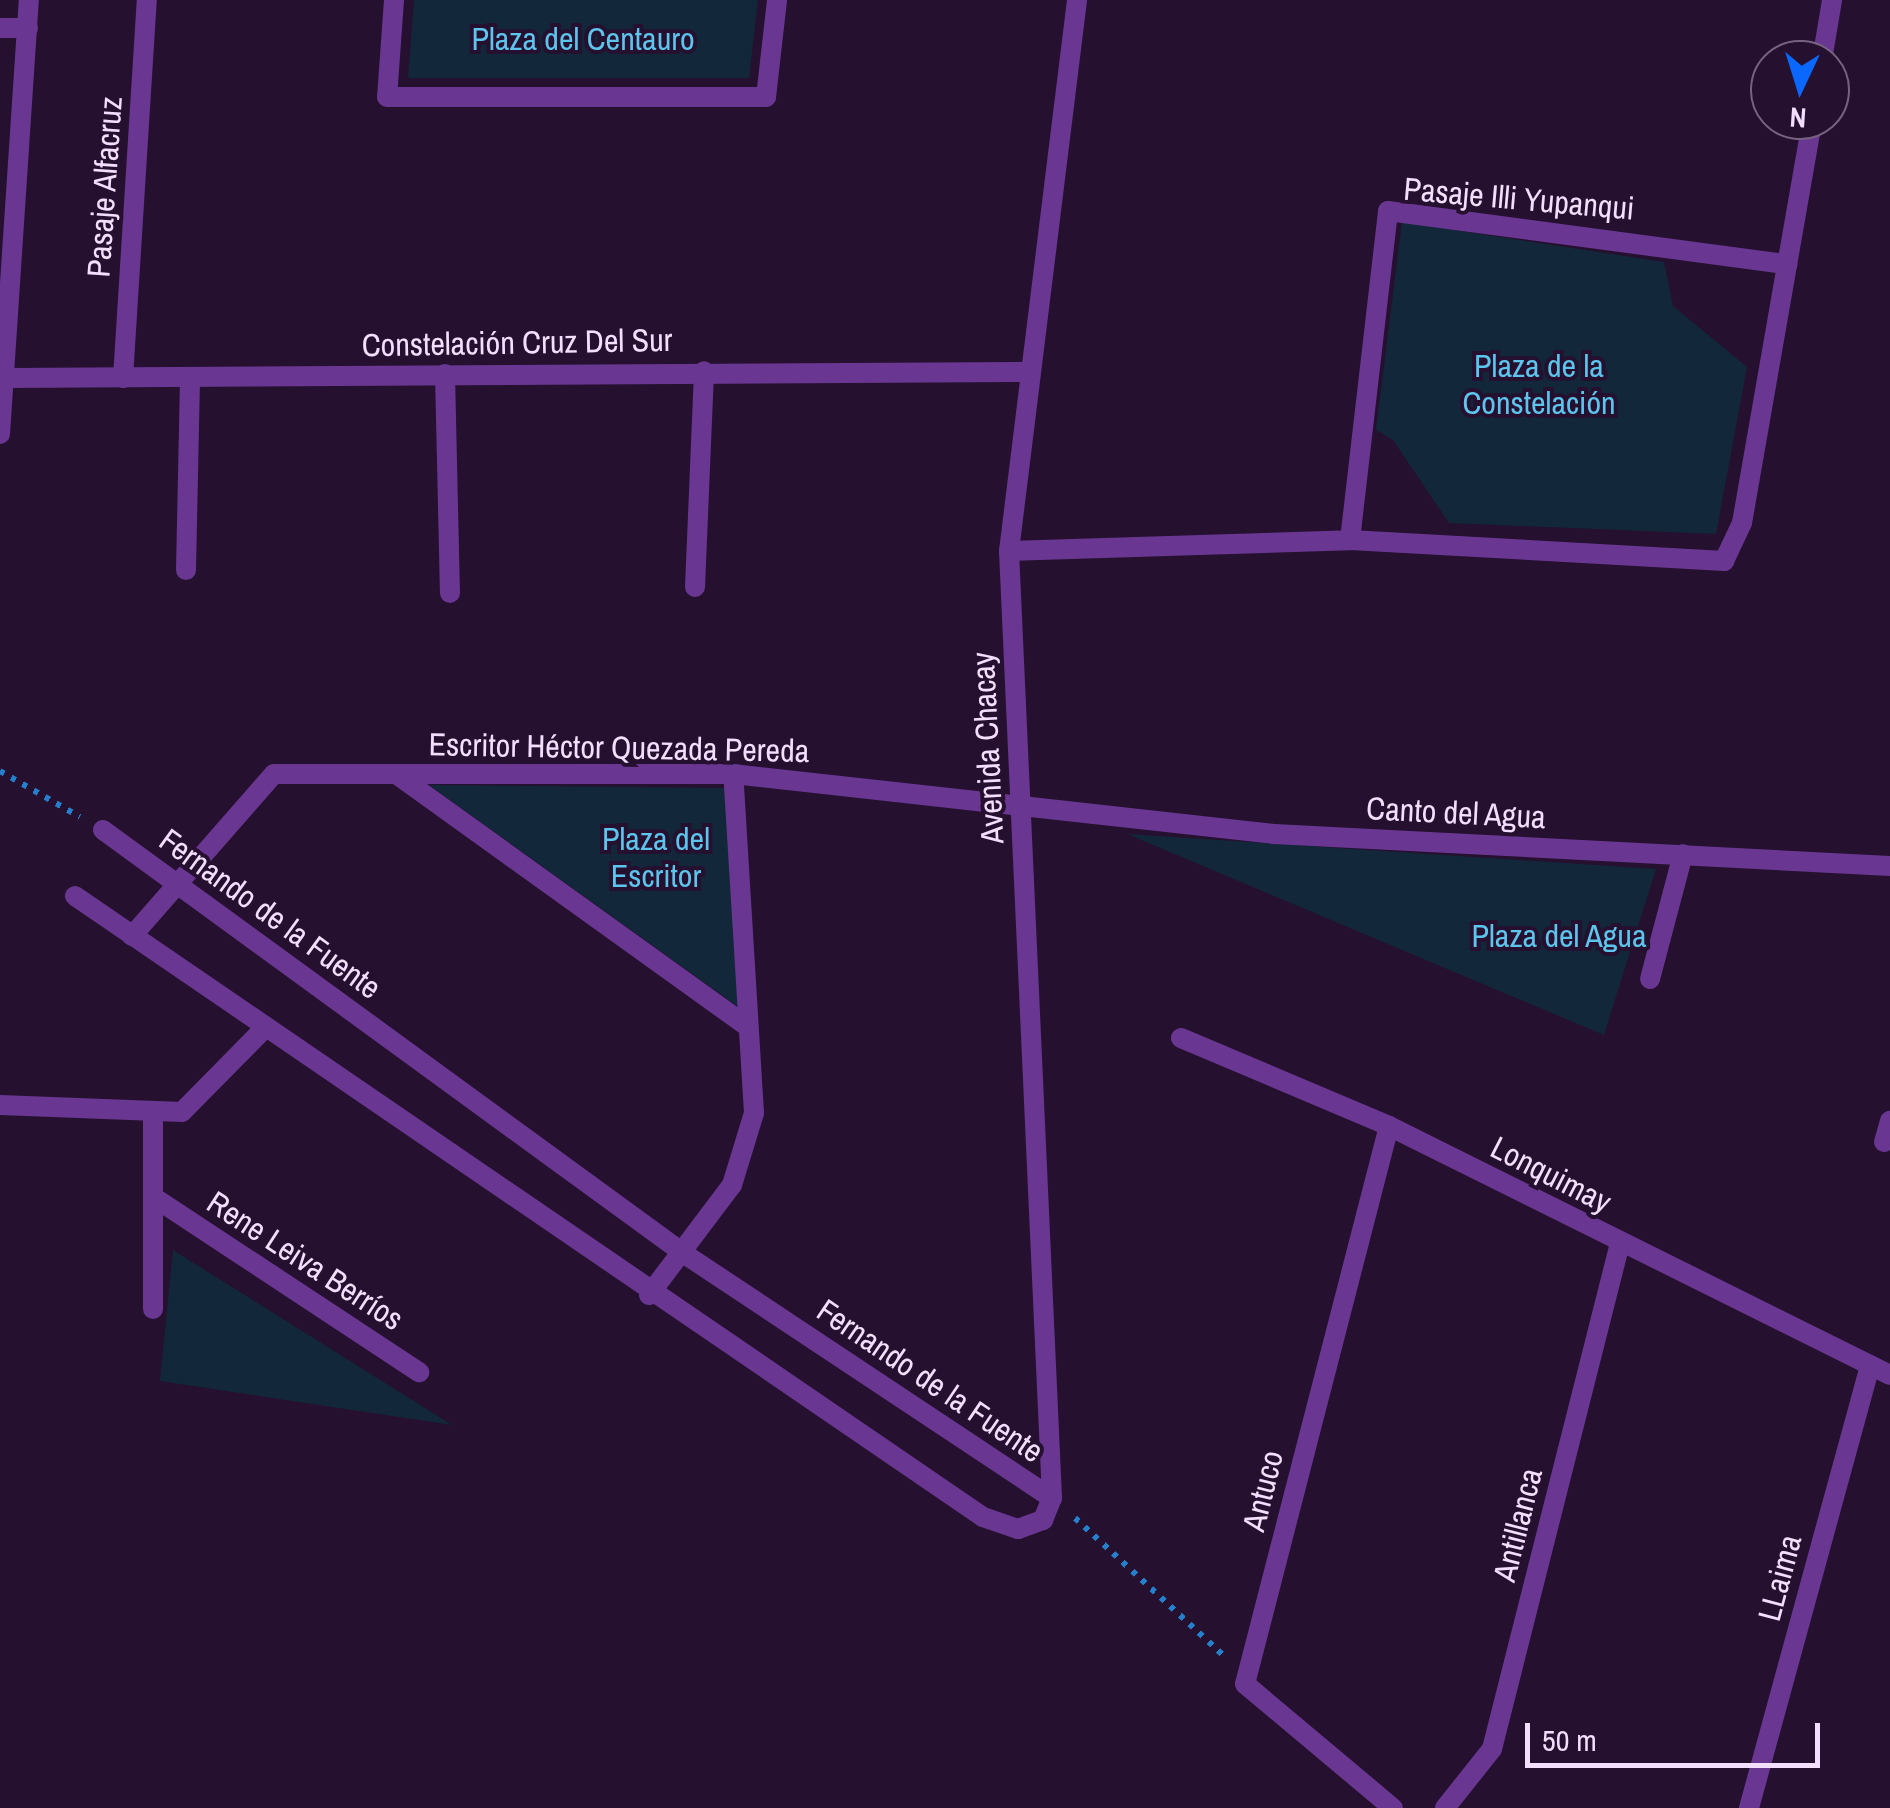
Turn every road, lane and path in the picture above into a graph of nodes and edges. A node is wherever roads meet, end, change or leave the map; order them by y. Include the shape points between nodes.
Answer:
1 (29, 0) edge
2 (147, 0) edge
3 (394, 0) edge
4 (777, 0) edge
5 (1077, 0) edge
6 (1832, 0) edge
7 (0, 28) edge
8 (28, 28) junction
9 (1825, 40) edge
10 (1809, 140) edge
11 (9, 217) edge
12 (1787, 264) junction
13 (704, 371) junction
14 (1028, 372) junction
15 (444, 374) junction
16 (6, 378) junction
17 (123, 378) junction
18 (190, 378) junction
19 (0, 434) edge
20 (1350, 540) junction
21 (1009, 552) junction
22 (186, 570) dead end
23 (695, 587) dead end
24 (450, 593) dead end
25 (0, 771) edge
26 (396, 774) junction
27 (733, 774) junction
28 (1020, 801) junction
29 (103, 830) joint
30 (1683, 854) junction
31 (1890, 866) edge
32 (174, 881) junction
33 (75, 896) dead end
34 (132, 936) junction
35 (1650, 979) dead end
36 (748, 1027) junction
37 (263, 1030) junction
38 (1181, 1038) dead end
39 (0, 1105) edge
40 (153, 1114) junction
41 (1890, 1121) edge
42 (1389, 1126) junction
43 (1884, 1142) dead end
44 (158, 1200) junction
45 (1620, 1243) junction
46 (683, 1253) junction
47 (649, 1295) junction
48 (153, 1309) dead end
49 (1870, 1364) junction
50 (419, 1372) dead end
51 (1890, 1375) edge
52 (1052, 1498) junction
53 (1245, 1684) junction
54 (1393, 1808) edge
55 (1445, 1808) edge
56 (1749, 1808) edge

1 - 8 street
2 - 17 street, Pasaje Alfacruz
3 - 4 street via 387,96 766,97
5 - 14 street, Avenida Chacay
6 - 9 street
7 - 8 street
8 - 11 street
10 - 12 street
11 - 16 street
12 - 20 street via 1742,523 1724,561
12 - 20 street, Pasaje Illi Yupanqui via 1388,211
13 - 14 street, Constelación Cruz Del Sur
13 - 15 street, Constelación Cruz Del Sur
13 - 23 street
14 - 21 street, Avenida Chacay
15 - 18 street, Constelación Cruz Del Sur
15 - 24 street
16 - 17 street, Constelación Cruz Del Sur
16 - 19 street
17 - 18 street, Constelación Cruz Del Sur
18 - 22 street
20 - 21 street
21 - 28 street, Avenida Chacay
25 - 29 path
26 - 27 street, Escritor Héctor Quezada Pereda
26 - 32 street, Escritor Héctor Quezada Pereda via 274,774
26 - 36 street, Escritor Héctor Quezada Pereda
27 - 28 street, Escritor Héctor Quezada Pereda
27 - 36 street
28 - 30 street, Canto del Agua via 1274,834
28 - 52 street, Avenida Chacay
29 - 32 street, Fernando de la Fuente
30 - 31 street, Canto del Agua
30 - 35 street
32 - 34 street, Escritor Héctor Quezada Pereda
32 - 46 street, Fernando de la Fuente
33 - 34 street, Fernando de la Fuente
34 - 37 street, Fernando de la Fuente
36 - 46 street via 746,1158
37 - 40 street via 192,1106
37 - 47 street, Fernando de la Fuente
38 - 42 street, Lonquimay
39 - 40 street
40 - 44 street, Rene Leiva Berríos
41 - 43 street
42 - 45 street, Lonquimay
42 - 53 street, Antuco
44 - 48 street, Rene Leiva Berríos
44 - 50 street, Rene Leiva Berríos
45 - 49 street, Lonquimay
45 - 55 street, Antillanca via 1492,1750
46 - 47 street
46 - 52 street, Fernando de la Fuente
47 - 52 street, Fernando de la Fuente via 983,1517 1018,1529 1043,1520
49 - 51 street, Lonquimay
49 - 56 street, LLaima
52 - 53 path via 1209,1635
53 - 54 street

